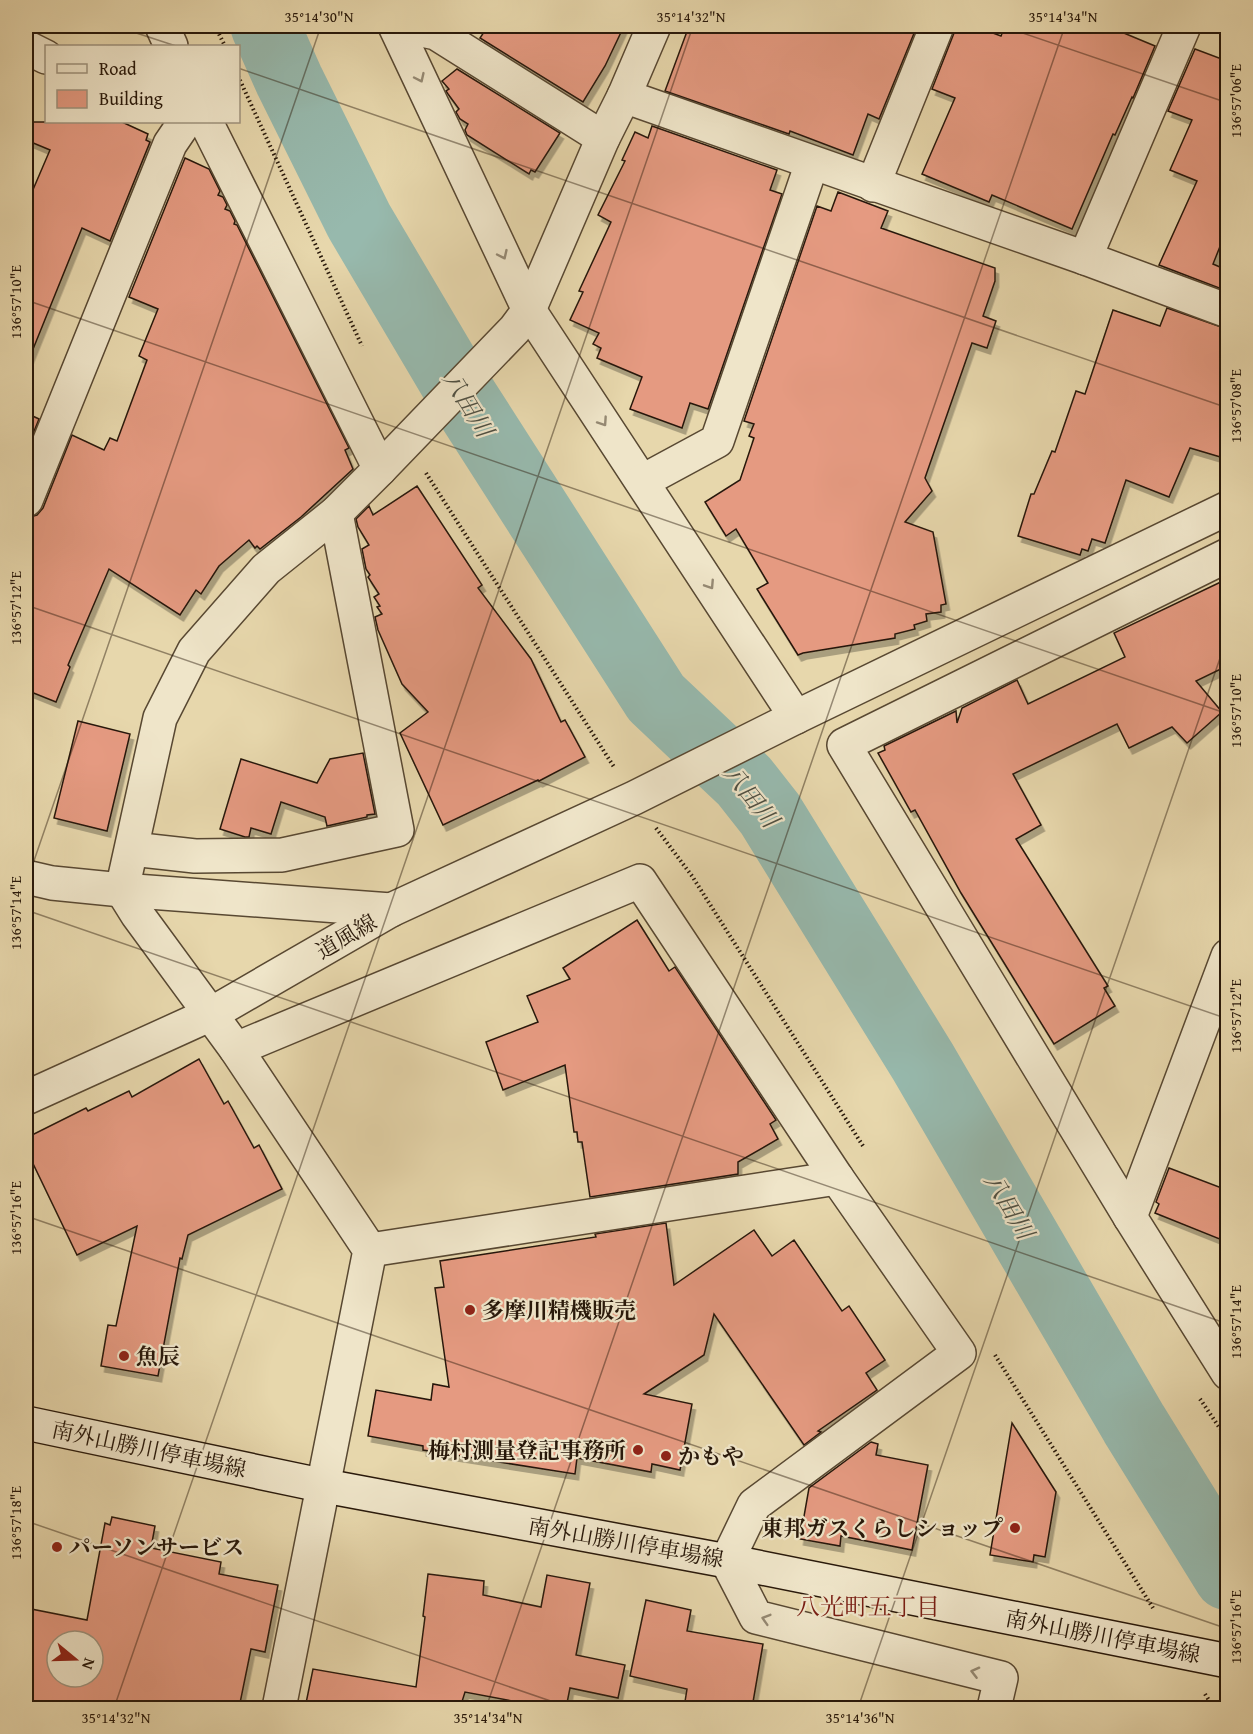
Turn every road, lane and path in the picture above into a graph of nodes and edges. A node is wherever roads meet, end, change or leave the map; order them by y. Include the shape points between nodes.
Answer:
1 (162, 26) edge
2 (215, 26) edge
3 (395, 26) edge
4 (403, 26) edge
5 (654, 26) edge
6 (937, 26) edge
7 (1184, 26) edge
8 (171, 45) edge
9 (224, 45) edge
10 (26, 47) edge
11 (45, 56) edge
12 (240, 80) edge
13 (624, 96) junction
14 (184, 123) edge
15 (207, 123) edge
16 (603, 138) junction
17 (812, 163) junction
18 (873, 184) junction
19 (1085, 258) junction
20 (1227, 311) edge
21 (522, 320) junction
22 (366, 356) dead end
23 (406, 441) junction
24 (380, 469) junction
25 (643, 481) junction
26 (26, 500) edge
27 (1227, 508) edge
28 (336, 513) junction
29 (1227, 555) edge
30 (796, 717) junction
31 (634, 798) junction
32 (132, 849) junction
33 (26, 877) edge
34 (122, 890) junction
35 (391, 910) junction
36 (1227, 956) edge
37 (211, 1014) junction
38 (236, 1049) junction
39 (26, 1098) edge
40 (865, 1150) dead end
41 (837, 1178) junction
42 (1130, 1216) junction
43 (370, 1251) junction
44 (993, 1352) dead end
45 (1227, 1372) edge
46 (26, 1423) edge
47 (325, 1486) junction
48 (727, 1561) junction
49 (1184, 1653) junction
50 (1227, 1661) edge
51 (279, 1708) edge
52 (994, 1708) edge
53 (1214, 1708) edge

1 - 8 street
2 - 9 path
3 -> 21 street
4 - 16 street via 436,33
5 - 13 street
6 - 18 street
7 - 19 street
10 - 11 street
12 - 22 path
13 - 16 street
13 - 17 street
14 - 26 street via 170,144
15 - 24 street
16 - 21 street
17 - 18 street
17 - 25 street via 717,441
18 - 19 street
19 - 20 street
21 - 23 street
21 -> 25 street
23 - 24 street
23 - 31 path
24 - 28 street
25 -> 30 street
27 - 30 street, 道風線
28 - 32 street via 266,568 194,651 160,718
28 - 32 street via 397,830 282,855 195,856
29 - 42 street via 844,745
30 - 31 street, 道風線
31 - 35 street, 道風線
31 - 40 path via 692,876
32 - 34 street
33 - 34 street
34 - 35 street
34 - 37 street
35 - 37 street, 道風線
36 - 42 street
37 - 38 street
37 - 39 street, 道風線
38 - 41 street via 640,881
38 - 43 street
41 - 43 street
41 - 48 street via 959,1353 754,1505
42 - 45 street
43 - 47 street
44 - 49 path
46 - 47 street, 南外山勝川停車場線
47 - 48 street, 南外山勝川停車場線
47 - 51 street
48 - 49 street, 南外山勝川停車場線
52 -> 48 street via 1001,1678 756,1617
49 - 50 street, 南外山勝川停車場線
49 - 53 path

